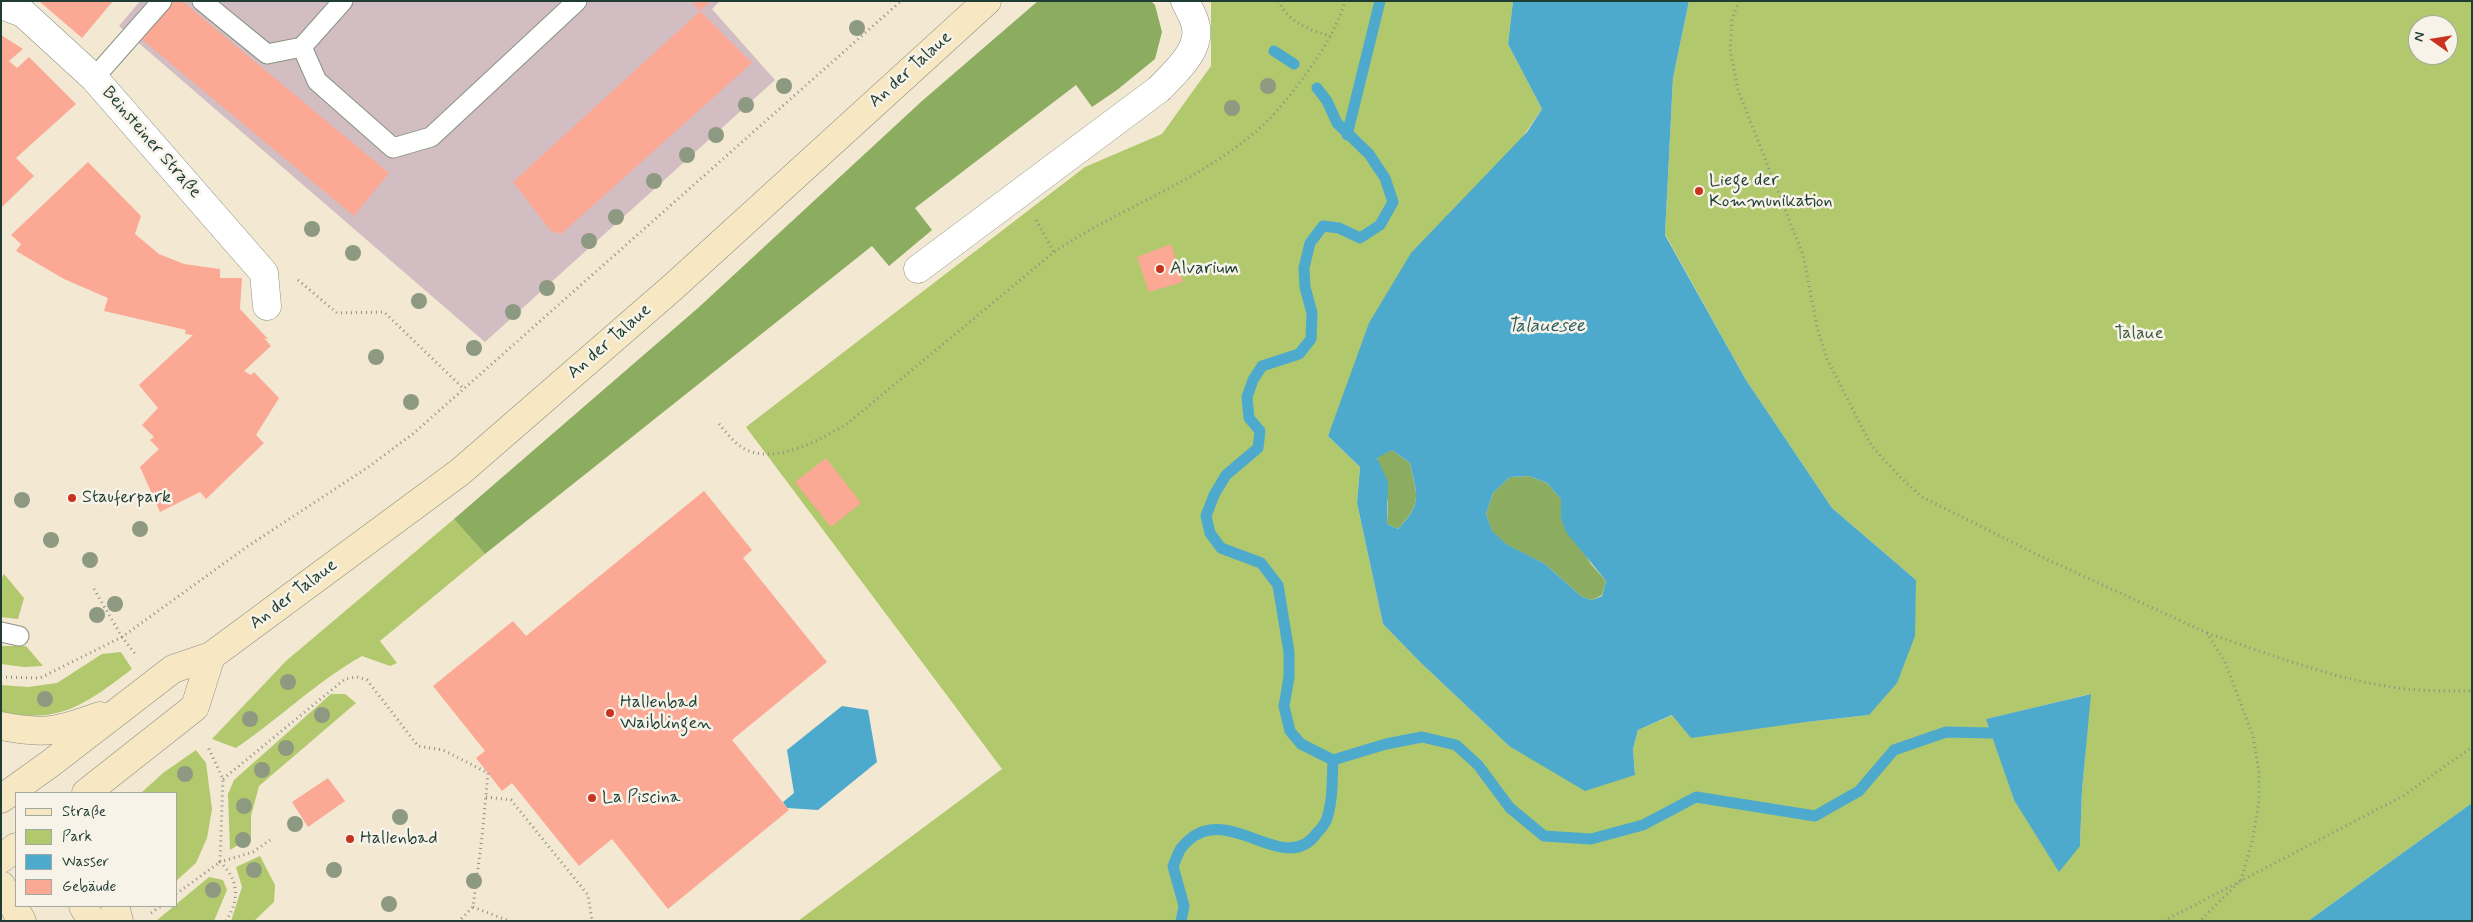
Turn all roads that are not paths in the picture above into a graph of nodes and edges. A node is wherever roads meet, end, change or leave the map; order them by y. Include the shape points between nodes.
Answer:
1 (162, 1) edge
2 (202, 1) edge
3 (343, 1) edge
4 (577, 1) edge
5 (987, 1) edge
6 (1185, 1) edge
7 (1, 5) edge
8 (302, 47) junction
9 (94, 78) junction
10 (918, 269) dead end
11 (267, 306) dead end
12 (211, 656) junction
13 (120, 710) junction
14 (1, 726) edge
15 (143, 748) junction
16 (87, 792) edge
17 (116, 792) edge
18 (6, 797) edge
19 (15, 848) edge
20 (1, 859) edge
21 (1, 885) edge
22 (83, 907) edge
23 (115, 907) edge
24 (22, 921) edge
25 (92, 921) edge
26 (118, 921) edge

1 - 9 lane
2 - 8 lane via 267,54
3 - 8 lane
4 - 8 lane via 431,137 393,148 317,81
5 - 12 street, An der Talaue via 673,287 460,472
6 - 10 street via 1196,23 1196,34 1187,58 1159,88
7 - 9 street, Beinsteiner Straße via 23,13
9 - 11 street, Beinsteiner Straße via 264,273
12 - 13 street, An der Talaue via 173,669
12 - 15 street via 195,707
13 - 14 street via 59,730 31,732
13 - 18 street, An der Talaue
15 - 16 street
15 - 17 street
19 - 20 street
21 - 24 street
22 - 25 street
23 - 26 street

